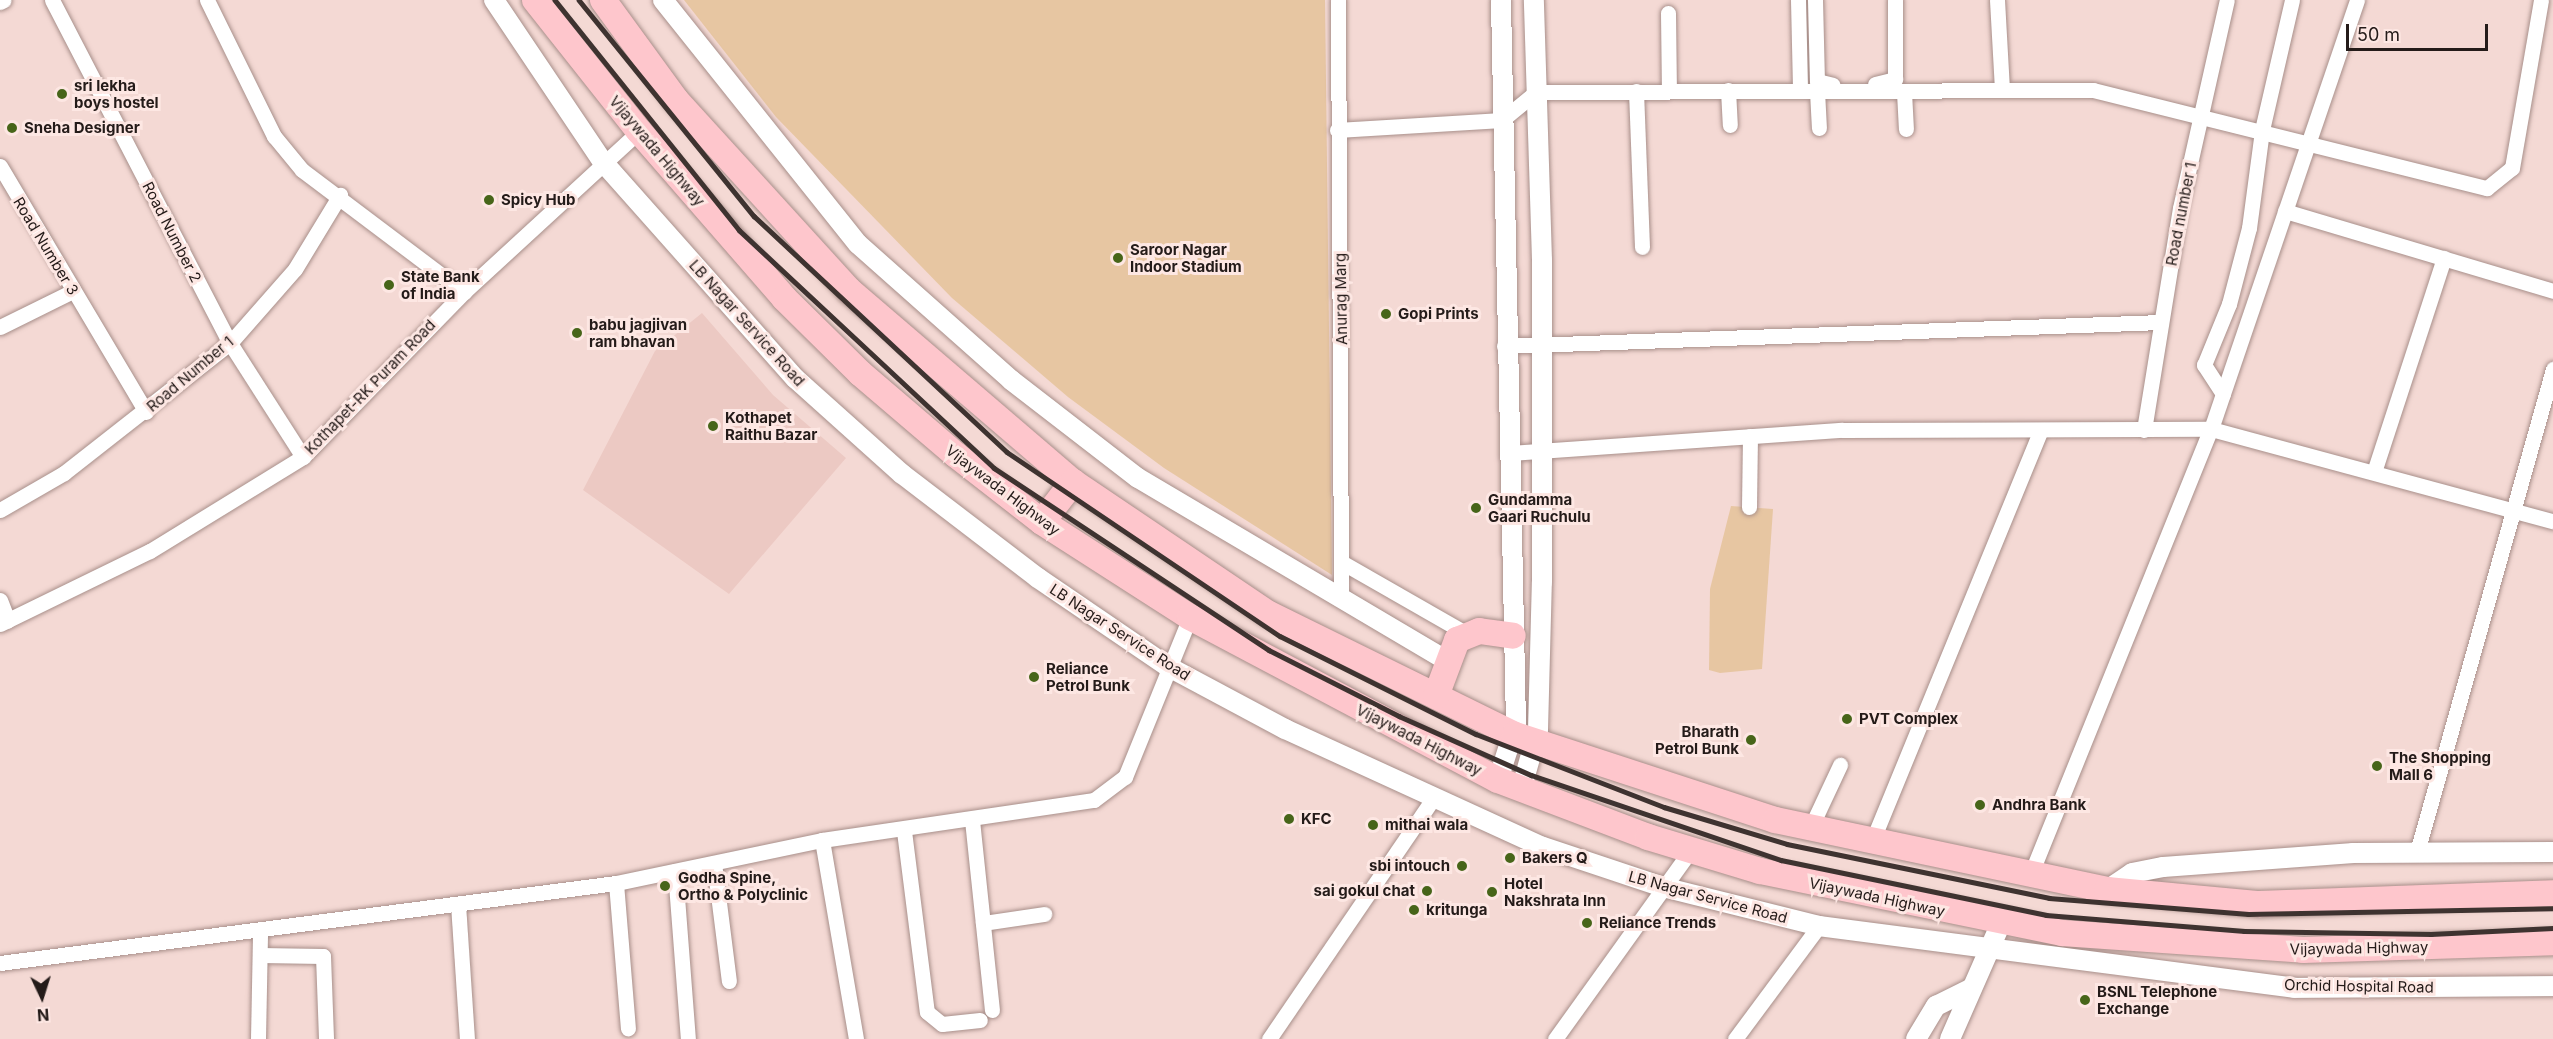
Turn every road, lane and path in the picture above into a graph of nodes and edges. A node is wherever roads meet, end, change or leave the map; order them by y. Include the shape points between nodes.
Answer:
1 (52, 0) edge
2 (207, 0) edge
3 (494, 0) edge
4 (535, 0) edge
5 (603, 0) edge
6 (663, 0) edge
7 (1338, 0) edge
8 (1502, 0) edge
9 (1534, 0) edge
10 (1798, 0) edge
11 (1815, 0) edge
12 (1895, 0) edge
13 (1997, 0) edge
14 (2227, 0) edge
15 (2292, 0) edge
16 (2357, 0) edge
17 (2541, 0) edge
18 (1668, 13) dead end
19 (1815, 47) junction
20 (1799, 48) junction
21 (2002, 89) junction
22 (1669, 90) junction
23 (1728, 90) junction
24 (1636, 91) junction
25 (1800, 91) junction
26 (1817, 91) junction
27 (1536, 92) junction
28 (1904, 92) junction
29 (2201, 117) junction
30 (1502, 120) junction
31 (1730, 125) dead end
32 (1820, 128) dead end
33 (1906, 129) dead end
34 (1337, 130) junction
35 (2262, 130) junction
36 (639, 131) junction
37 (2306, 145) junction
38 (603, 162) junction
39 (0, 166) edge
40 (5, 189) edge
41 (340, 195) junction
42 (2285, 211) junction
43 (1642, 247) dead end
44 (2444, 258) junction
45 (73, 291) junction
46 (2553, 291) edge
47 (464, 292) junction
48 (2162, 322) junction
49 (0, 327) edge
50 (230, 343) junction
51 (1504, 346) junction
52 (1542, 346) junction
53 (2553, 369) edge
54 (2223, 394) junction
55 (146, 412) junction
56 (2211, 429) junction
57 (2144, 430) junction
58 (2040, 431) junction
59 (1750, 436) junction
60 (1543, 450) junction
61 (1510, 453) junction
62 (303, 457) junction
63 (2374, 470) junction
64 (1073, 482) junction
65 (1749, 507) dead end
66 (2514, 508) junction
67 (0, 510) edge
68 (2553, 521) edge
69 (1042, 522) junction
70 (1343, 563) junction
71 (1510, 581) junction
72 (1542, 582) junction
73 (1341, 599) junction
74 (0, 600) edge
75 (1191, 617) junction
76 (4, 622) edge
77 (1467, 634) junction
78 (1513, 636) junction
79 (1446, 660) junction
80 (1167, 666) junction
81 (1436, 696) junction
82 (1526, 738) junction
83 (1840, 765) dead end
84 (1509, 785) junction
85 (1433, 799) junction
86 (972, 820) junction
87 (1810, 829) junction
88 (904, 831) junction
89 (822, 840) junction
90 (1871, 843) junction
91 (1691, 850) junction
92 (2417, 852) junction
93 (2553, 852) edge
94 (714, 863) junction
95 (675, 871) junction
96 (2030, 876) junction
97 (616, 883) junction
98 (1663, 887) junction
99 (2107, 890) junction
100 (2553, 893) edge
101 (458, 904) junction
102 (1044, 914) dead end
103 (983, 923) junction
104 (2001, 923) junction
105 (1819, 926) junction
106 (284, 927) junction
107 (260, 930) junction
108 (2553, 942) edge
109 (1988, 950) junction
110 (260, 955) junction
111 (286, 955) junction
112 (0, 963) edge
113 (729, 981) dead end
114 (2553, 986) edge
115 (1972, 988) junction
116 (628, 1029) dead end
117 (466, 1033) edge
118 (258, 1039) edge
119 (327, 1039) edge
120 (688, 1039) edge
121 (856, 1039) edge
122 (1269, 1039) edge
123 (1555, 1039) edge
124 (1735, 1039) edge
125 (1916, 1039) edge
126 (1950, 1039) edge

1 - 50 street, Road Number 2
2 - 41 street via 274,136 302,170
3 - 38 street, LB Nagar Service Road
4 - 36 highway, Vijaywada Highway
5 - 64 highway via 676,100 850,291
6 - 73 street via 858,244 1011,380 1138,478
7 - 34 street, Anurag Marg
8 - 30 street
9 - 27 street
10 - 20 street
11 - 19 street
12 - 19 street via 1892,83 1818,84
13 - 21 street
14 - 29 street, Road number 1
15 - 35 street
16 - 37 street
17 - 37 street via 2512,168 2497,184 2475,189
18 - 22 street
19 - 20 street
20 - 25 street
21 - 28 street
21 - 29 street via 2093,90
22 - 23 street
22 - 24 street
23 - 25 street
23 - 31 street
24 - 27 street
24 - 43 street
25 - 26 street
26 - 28 street
26 - 32 street
27 - 30 street
27 - 52 street
28 - 33 street
29 - 35 street
29 - 48 street, Road number 1
30 - 34 street
30 - 51 street
34 - 70 street, Anurag Marg
35 - 37 street
35 - 54 street via 2249,228 2229,304 2204,365
36 - 38 street, Kothapet-RK Puram Road
36 - 69 highway, Vijaywada Highway via 784,298 860,373
37 - 42 street
38 - 47 street, Kothapet-RK Puram Road
38 - 80 street, LB Nagar Service Road via 796,379 902,474 1038,578
39 - 40 street, Road Number 3
40 - 45 street, Road Number 3
41 - 47 street
41 - 50 street, Road Number 1 via 295,269
42 - 44 street
42 - 54 street
44 - 46 street
44 - 63 street
45 - 49 street
45 - 55 street, Road Number 3
47 - 62 street, Kothapet-RK Puram Road
48 - 52 street
48 - 57 street, Road number 1
50 - 55 street, Road Number 1
50 - 62 street, Road Number 2
51 - 52 street
51 - 61 street
52 - 60 street
53 - 66 street
54 - 56 street
55 - 67 street, Road Number 1 via 64,473
56 - 57 street
56 - 63 street
56 - 96 street
57 - 58 street
58 - 59 street via 1842,430
58 - 90 street
59 - 60 street
59 - 65 street
60 - 61 street
60 - 72 street
61 - 71 street
62 - 76 street, Kothapet-RK Puram Road via 150,551
63 - 66 street
64 - 69 highway
64 - 81 highway via 1269,614
66 - 68 street
66 - 92 street
69 - 75 highway, Vijaywada Highway
70 - 73 street, Anurag Marg
70 - 77 street
71 - 72 street
71 - 78 street
72 - 82 street
73 - 79 street
74 - 76 street
75 - 80 street
75 - 84 highway, Vijaywada Highway
77 - 78 highway via 1495,630
77 - 79 highway
78 - 82 street
79 - 81 highway
80 - 85 street, LB Nagar Service Road
80 - 86 street via 1125,777 1116,788 1095,800
81 - 82 highway
82 - 84 street
82 - 87 highway
83 - 87 street
84 - 91 highway, Vijaywada Highway
85 - 98 street, LB Nagar Service Road via 1544,847
85 - 122 street
86 - 88 street
86 - 103 street
87 - 90 highway
88 - 89 street
88 - 103 street via 927,1012 942,1024 986,1015
89 - 94 street
89 - 121 street
90 - 96 highway
91 - 98 street
91 - 104 highway, Vijaywada Highway via 1760,871
92 - 93 street
92 - 99 street via 2163,867 2132,873
94 - 95 street
94 - 113 street
95 - 97 street
95 - 120 street
96 - 99 highway
97 - 101 street
97 - 116 street
98 - 105 street, LB Nagar Service Road
98 - 123 street
99 - 100 highway via 2259,904
101 - 106 street
101 - 117 street
102 - 103 street
104 - 108 highway, Vijaywada Highway via 2081,935 2303,950
104 - 109 street
105 - 109 street, LB Nagar Service Road
105 - 124 street
106 - 107 street
106 - 111 street
107 - 110 street
107 - 112 street
109 - 114 street, Orchid Hospital Road via 2294,988
109 - 115 street
110 - 111 street
110 - 118 street
111 - 119 street via 323,956
115 - 125 street via 1936,1006
115 - 126 street

